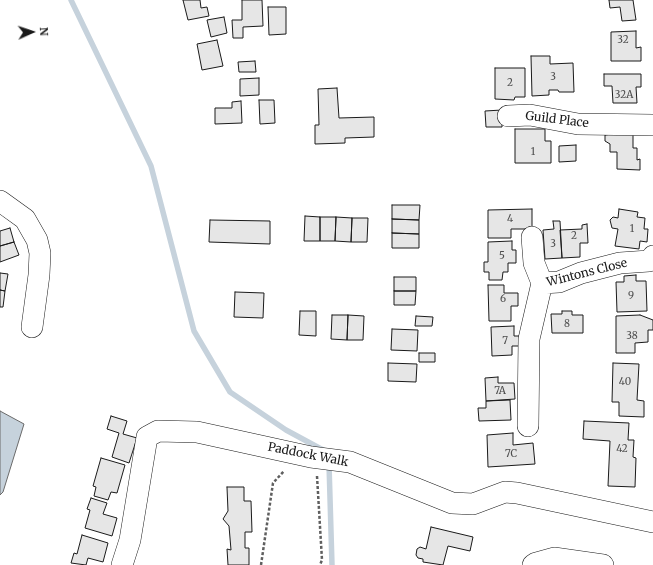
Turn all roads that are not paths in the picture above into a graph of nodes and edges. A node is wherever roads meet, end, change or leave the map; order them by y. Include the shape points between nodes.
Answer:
1 (508, 116) dead end
2 (653, 125) edge
3 (0, 201) edge
4 (532, 237) dead end
5 (653, 256) edge
6 (542, 282) junction
7 (32, 327) dead end
8 (528, 426) dead end
9 (653, 522) edge
10 (125, 562) edge
11 (533, 565) edge
12 (603, 565) edge

1 - 2 street, Guild Place via 530,115 578,124
3 - 7 street via 25,219 37,240 40,253 39,276
4 - 6 street via 534,263
5 - 6 street, Wintons Close via 649,260 620,263 581,273 559,282
6 - 8 street, Wintons Close via 530,339
9 - 10 street, Paddock Walk via 517,493 505,492 473,504 452,503 350,462 324,459 197,432 158,432 147,437
11 - 12 street via 554,558

